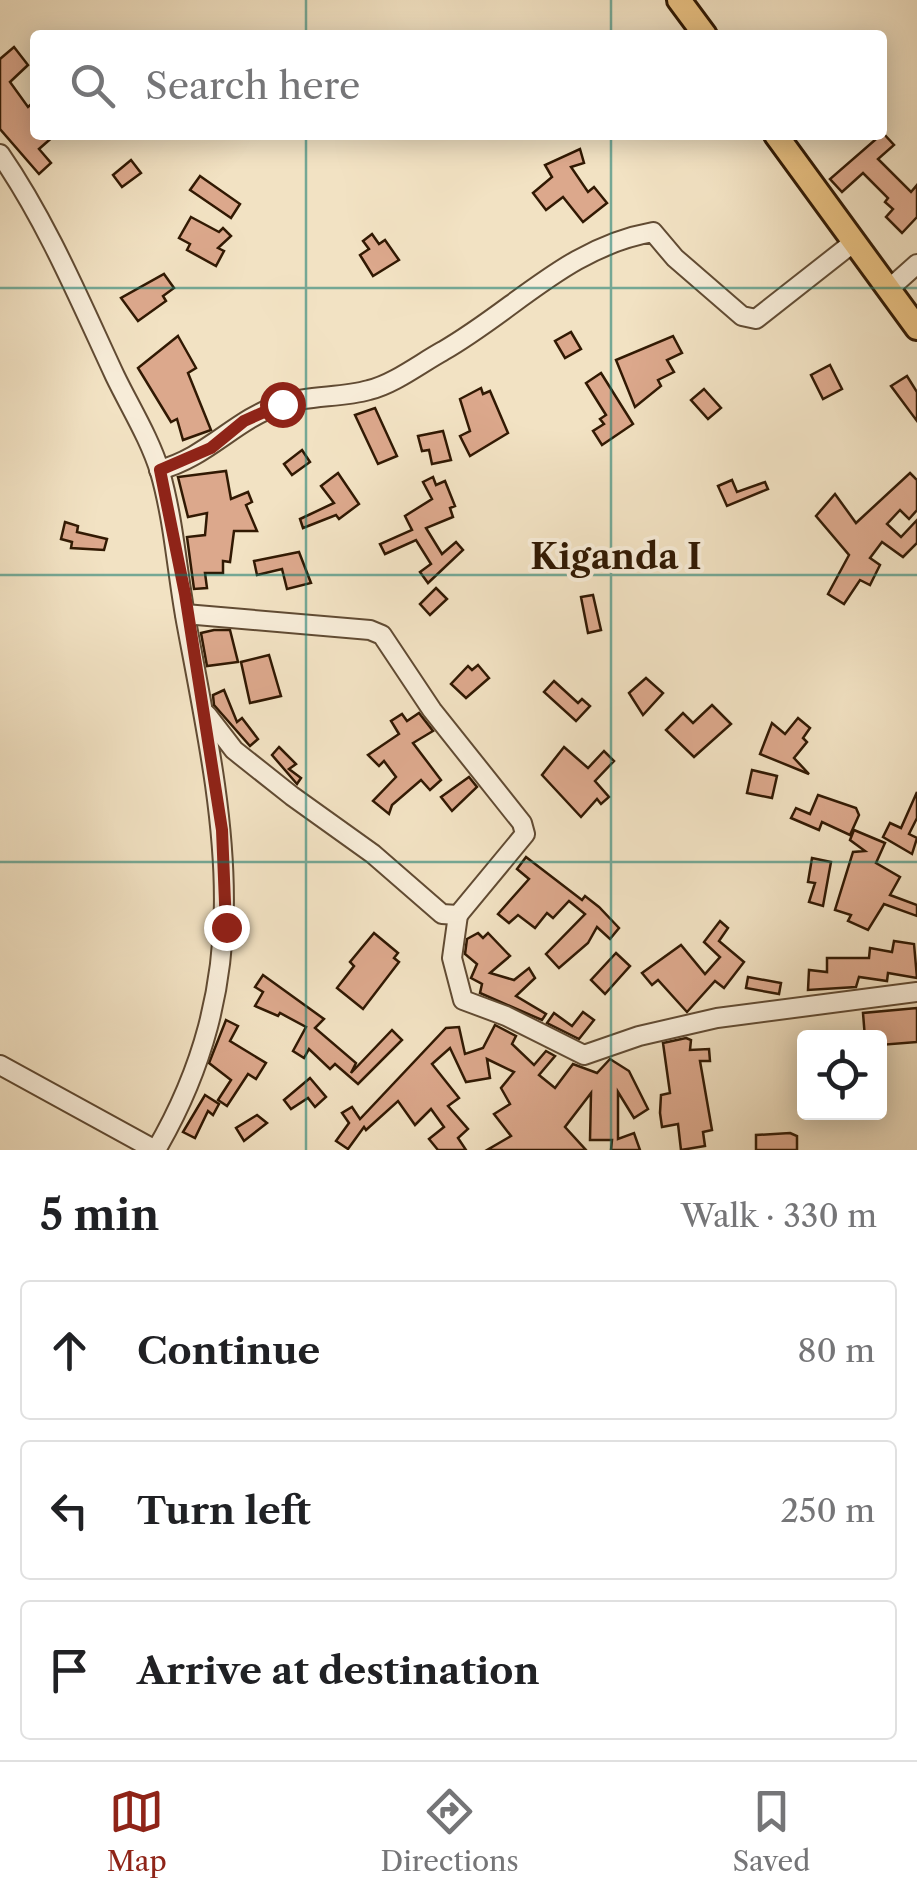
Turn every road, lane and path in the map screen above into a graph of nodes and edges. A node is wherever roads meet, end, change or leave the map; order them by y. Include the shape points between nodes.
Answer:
1 (680, 0) edge
2 (701, 30) edge
3 (780, 140) edge
4 (0, 154) edge
5 (854, 242) junction
6 (917, 264) edge
7 (889, 289) junction
8 (917, 328) edge
9 (160, 470) junction
10 (184, 614) junction
11 (204, 710) junction
12 (458, 915) junction
13 (917, 992) edge
14 (0, 1065) edge
15 (155, 1150) edge

1 - 2 main road
3 - 5 main road
4 - 9 street via 29,199
5 - 7 main road
5 - 9 street via 756,319 742,316 653,232 612,239 537,284 496,320 372,390 282,404
6 - 7 street
7 - 8 main road
9 - 10 street
10 - 11 street
10 - 12 street via 370,630 392,645 432,710 522,823 522,842
11 - 12 street via 234,750 442,914
11 - 15 street via 222,830 226,927 188,1095
12 - 13 street via 452,958 463,1000 584,1056 717,1018
14 - 15 street

